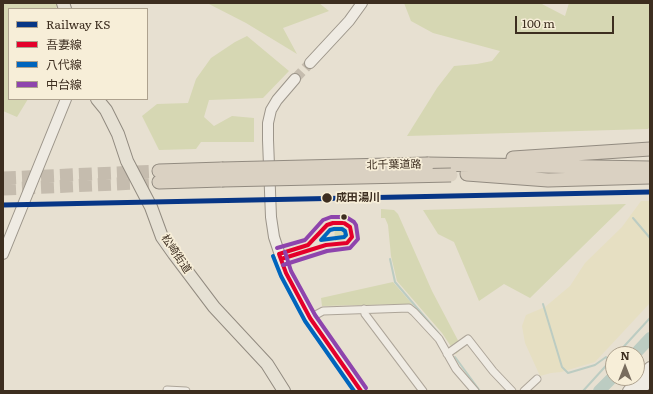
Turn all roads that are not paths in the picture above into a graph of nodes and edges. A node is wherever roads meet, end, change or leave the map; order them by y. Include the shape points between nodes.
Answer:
1 (362, 3) edge
2 (310, 63) tunnel mouth
3 (295, 79) tunnel mouth
4 (66, 100) edge
5 (98, 100) edge
6 (647, 150) edge
7 (630, 168) junction
8 (448, 169) junction
9 (648, 172) edge
10 (222, 174) junction
11 (467, 174) junction
12 (159, 176) tunnel mouth
13 (3, 254) edge
14 (364, 309) junction
15 (310, 318) junction
16 (447, 354) junction
17 (650, 367) edge
18 (537, 379) dead end
19 (650, 380) edge
20 (167, 390) edge
21 (186, 391) edge
22 (284, 391) edge
23 (361, 391) edge
24 (423, 391) edge
25 (475, 391) edge
26 (512, 391) edge
27 (524, 391) edge
28 (628, 391) edge
29 (640, 391) edge

1 - 2 street
3 - 15 street via 277,100 268,123 271,217 283,266
4 - 13 street
5 - 22 main road, 松崎街道 via 118,134 127,161 151,208 162,237 214,307 267,364
6 - 8 highway via 523,157
7 - 8 highway, 北千葉道路
7 - 9 highway, 北千葉道路
7 - 11 highway, 北千葉道路
8 - 10 highway, 北千葉道路, bridge
8 - 10 highway, 北千葉道路, bridge via 428,164
8 - 11 highway, 北千葉道路
9 - 11 highway via 548,180
10 - 12 highway, 北千葉道路
14 - 15 street via 323,311
14 - 16 street via 409,308 432,332
14 - 24 street via 365,314
15 - 23 street
16 - 25 street
16 - 26 street via 468,339
17 - 28 street
18 - 27 street
19 - 29 street
20 - 21 street

